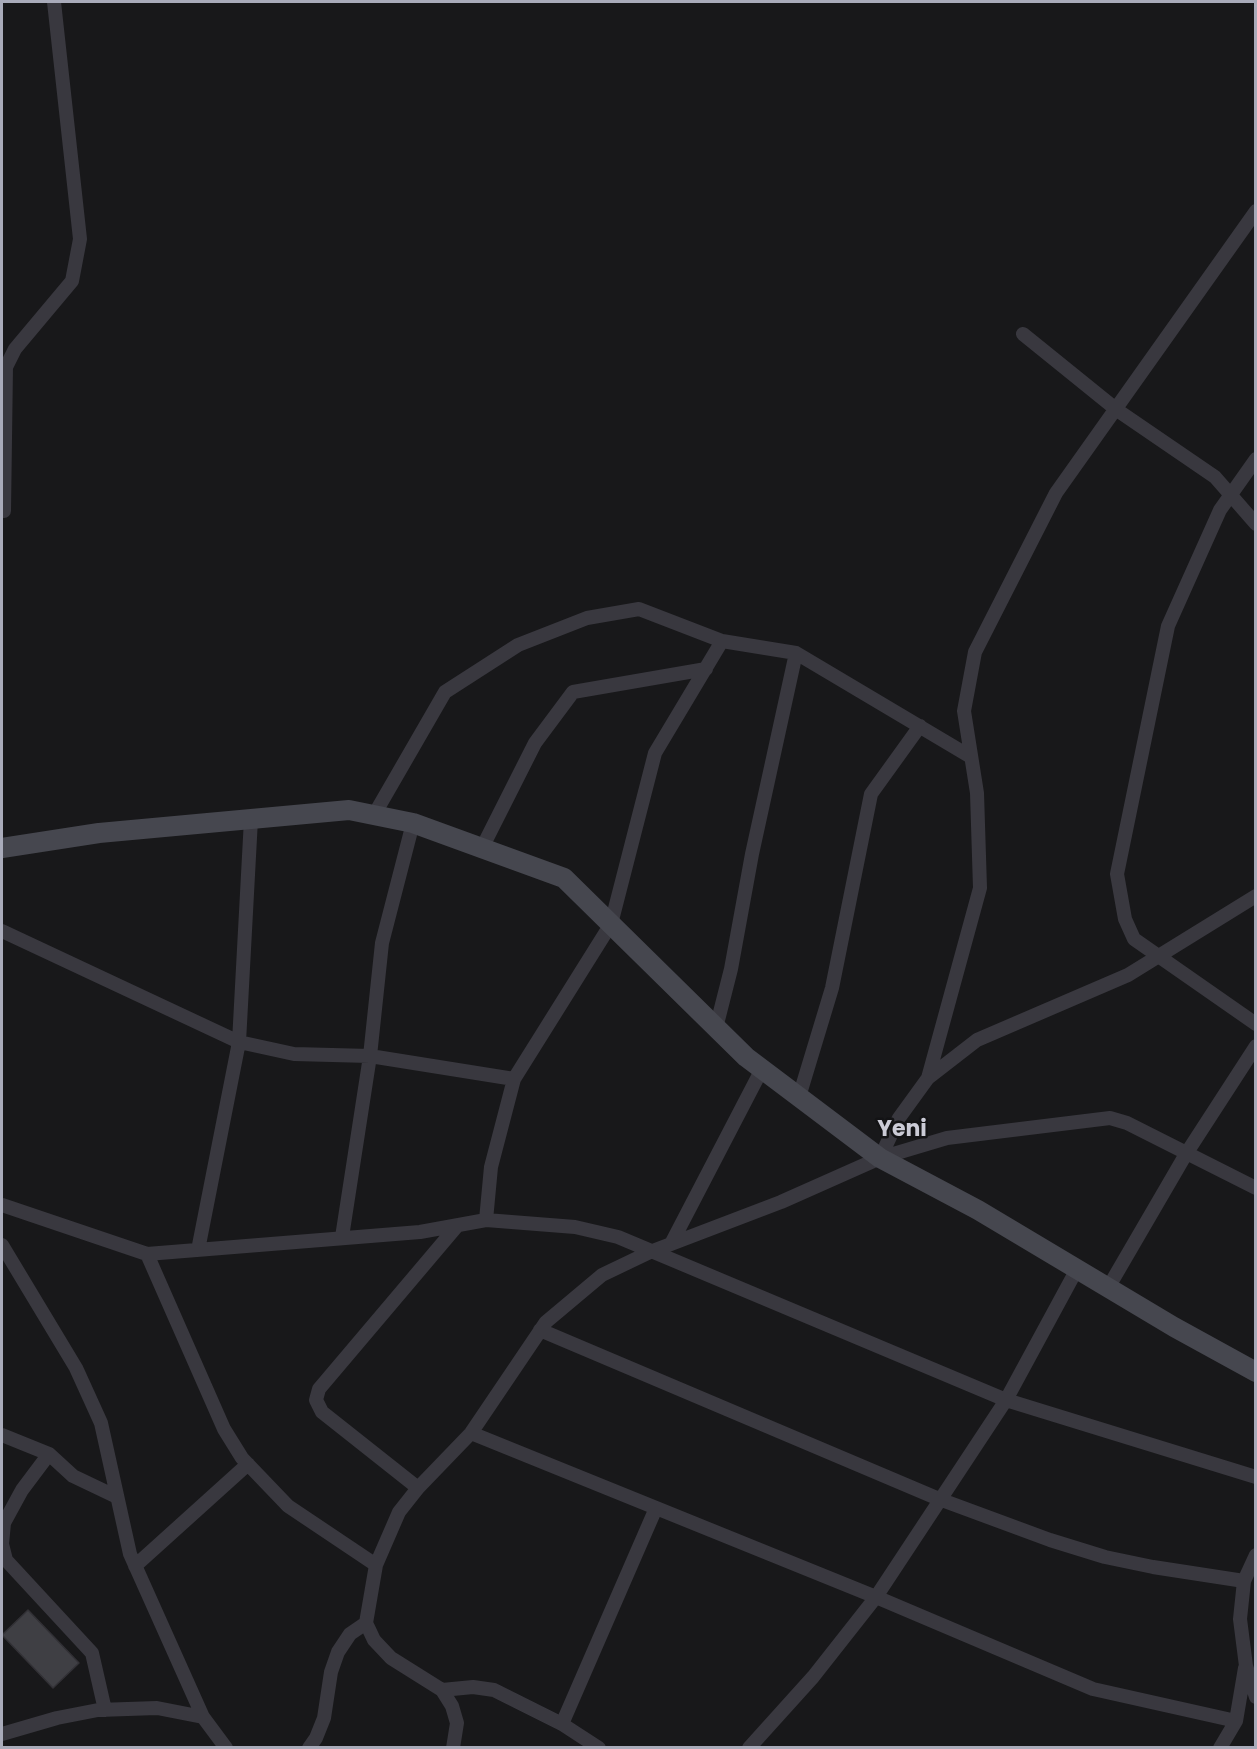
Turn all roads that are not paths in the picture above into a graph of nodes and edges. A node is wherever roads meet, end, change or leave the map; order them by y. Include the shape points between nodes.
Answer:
1 (54, 2) edge
2 (1256, 211) edge
3 (1250, 229) edge
4 (1023, 334) dead end
5 (1117, 410) junction
6 (1256, 459) edge
7 (1231, 494) junction
8 (4, 511) dead end
9 (1256, 524) edge
10 (722, 641) junction
11 (796, 653) junction
12 (706, 669) junction
13 (920, 726) junction
14 (971, 757) junction
15 (374, 815) junction
16 (250, 819) junction
17 (413, 823) junction
18 (2, 848) edge
19 (482, 848) junction
20 (1256, 896) edge
21 (611, 924) junction
22 (2, 931) edge
23 (1157, 957) junction
24 (1256, 1024) edge
25 (716, 1028) junction
26 (239, 1042) junction
27 (1256, 1046) edge
28 (370, 1056) junction
29 (762, 1069) junction
30 (927, 1078) junction
31 (514, 1079) junction
32 (799, 1097) junction
33 (1186, 1154) junction
34 (880, 1158) junction
35 (1256, 1188) edge
36 (2, 1205) edge
37 (486, 1220) junction
38 (457, 1226) junction
39 (342, 1237) junction
40 (671, 1244) junction
41 (2, 1245) edge
42 (198, 1250) junction
43 (650, 1252) junction
44 (147, 1254) junction
45 (1077, 1269) junction
46 (1108, 1288) junction
47 (540, 1330) junction
48 (1256, 1372) edge
49 (1006, 1400) junction
50 (471, 1433) junction
51 (2, 1435) edge
52 (49, 1454) junction
53 (248, 1464) junction
54 (1256, 1478) edge
55 (418, 1488) junction
56 (117, 1497) junction
57 (939, 1499) junction
58 (656, 1508) junction
59 (1256, 1555) edge
60 (376, 1565) junction
61 (135, 1566) junction
62 (1244, 1581) junction
63 (876, 1597) junction
64 (366, 1623) junction
65 (1246, 1666) junction
66 (442, 1690) junction
67 (1256, 1697) edge
68 (105, 1710) junction
69 (203, 1717) junction
70 (1236, 1721) junction
71 (562, 1724) junction
72 (2, 1734) edge
73 (226, 1748) edge
74 (309, 1748) edge
75 (453, 1748) edge
76 (599, 1748) edge
77 (748, 1748) edge
78 (1220, 1748) edge

1 - 8 street via 80,238 72,281 15,349 6,367
2 - 3 street
3 - 5 street
4 - 5 street
5 - 7 street via 1215,477
5 - 14 street via 1056,493 975,652 964,711
6 - 7 street
7 - 9 street
7 - 23 street via 1220,510 1168,626 1117,874 1125,919 1134,939
10 - 11 street
10 - 12 street
10 - 15 street via 639,609 587,618 518,645 445,692
11 - 13 street
11 - 25 street
12 - 19 street via 573,692 535,743
12 - 21 street via 655,753
13 - 14 street
13 - 32 street via 871,794 832,988
14 - 30 street via 977,793 980,888
15 - 16 street via 349,810
15 - 17 street
16 - 18 street via 99,833
16 - 26 street
17 - 19 street
17 - 28 street via 382,943
19 - 21 street via 564,878
20 - 23 street
21 - 25 street
21 - 31 street
22 - 26 street
23 - 24 street
23 - 30 street via 1128,975 976,1040
25 - 29 street
26 - 28 street via 294,1054
26 - 42 street
27 - 33 street
28 - 31 street
28 - 39 street
29 - 32 street
29 - 40 street
30 - 34 street via 898,1118
31 - 37 street via 491,1167
32 - 34 street
33 - 34 street via 1110,1118 947,1138
33 - 35 street
33 - 46 street
34 - 40 street via 781,1202
34 - 45 street
36 - 44 street
37 - 38 street
37 - 43 street via 574,1227 618,1237
38 - 39 street
38 - 55 street via 319,1389 316,1400 322,1412
39 - 42 street
40 - 43 street
41 - 56 street via 76,1368 101,1423
42 - 44 street
43 - 47 street via 602,1275
43 - 49 street
44 - 53 street via 224,1429
45 - 46 street
45 - 49 street
46 - 48 street
47 - 50 street
47 - 57 street
49 - 54 street
49 - 57 street
50 - 55 street
50 - 58 street
51 - 52 street
52 - 56 street via 73,1476
52 - 68 street via 4,1523 6,1560 92,1653
53 - 60 street via 288,1506
53 - 61 street
55 - 60 street via 399,1512
56 - 61 street
57 - 62 street via 1105,1557
57 - 63 street
58 - 63 street
58 - 71 street
59 - 62 street
60 - 64 street
61 - 69 street
62 - 65 street via 1240,1619
63 - 70 street via 1093,1689
63 - 77 street via 813,1677
64 - 66 street via 374,1640 391,1658
64 - 74 street via 350,1634 338,1652 324,1718
65 - 67 street
65 - 70 street
66 - 71 street via 494,1690
66 - 75 street via 457,1723
68 - 69 street via 157,1708
68 - 72 street via 57,1718
69 - 73 street
70 - 78 street
71 - 76 street

